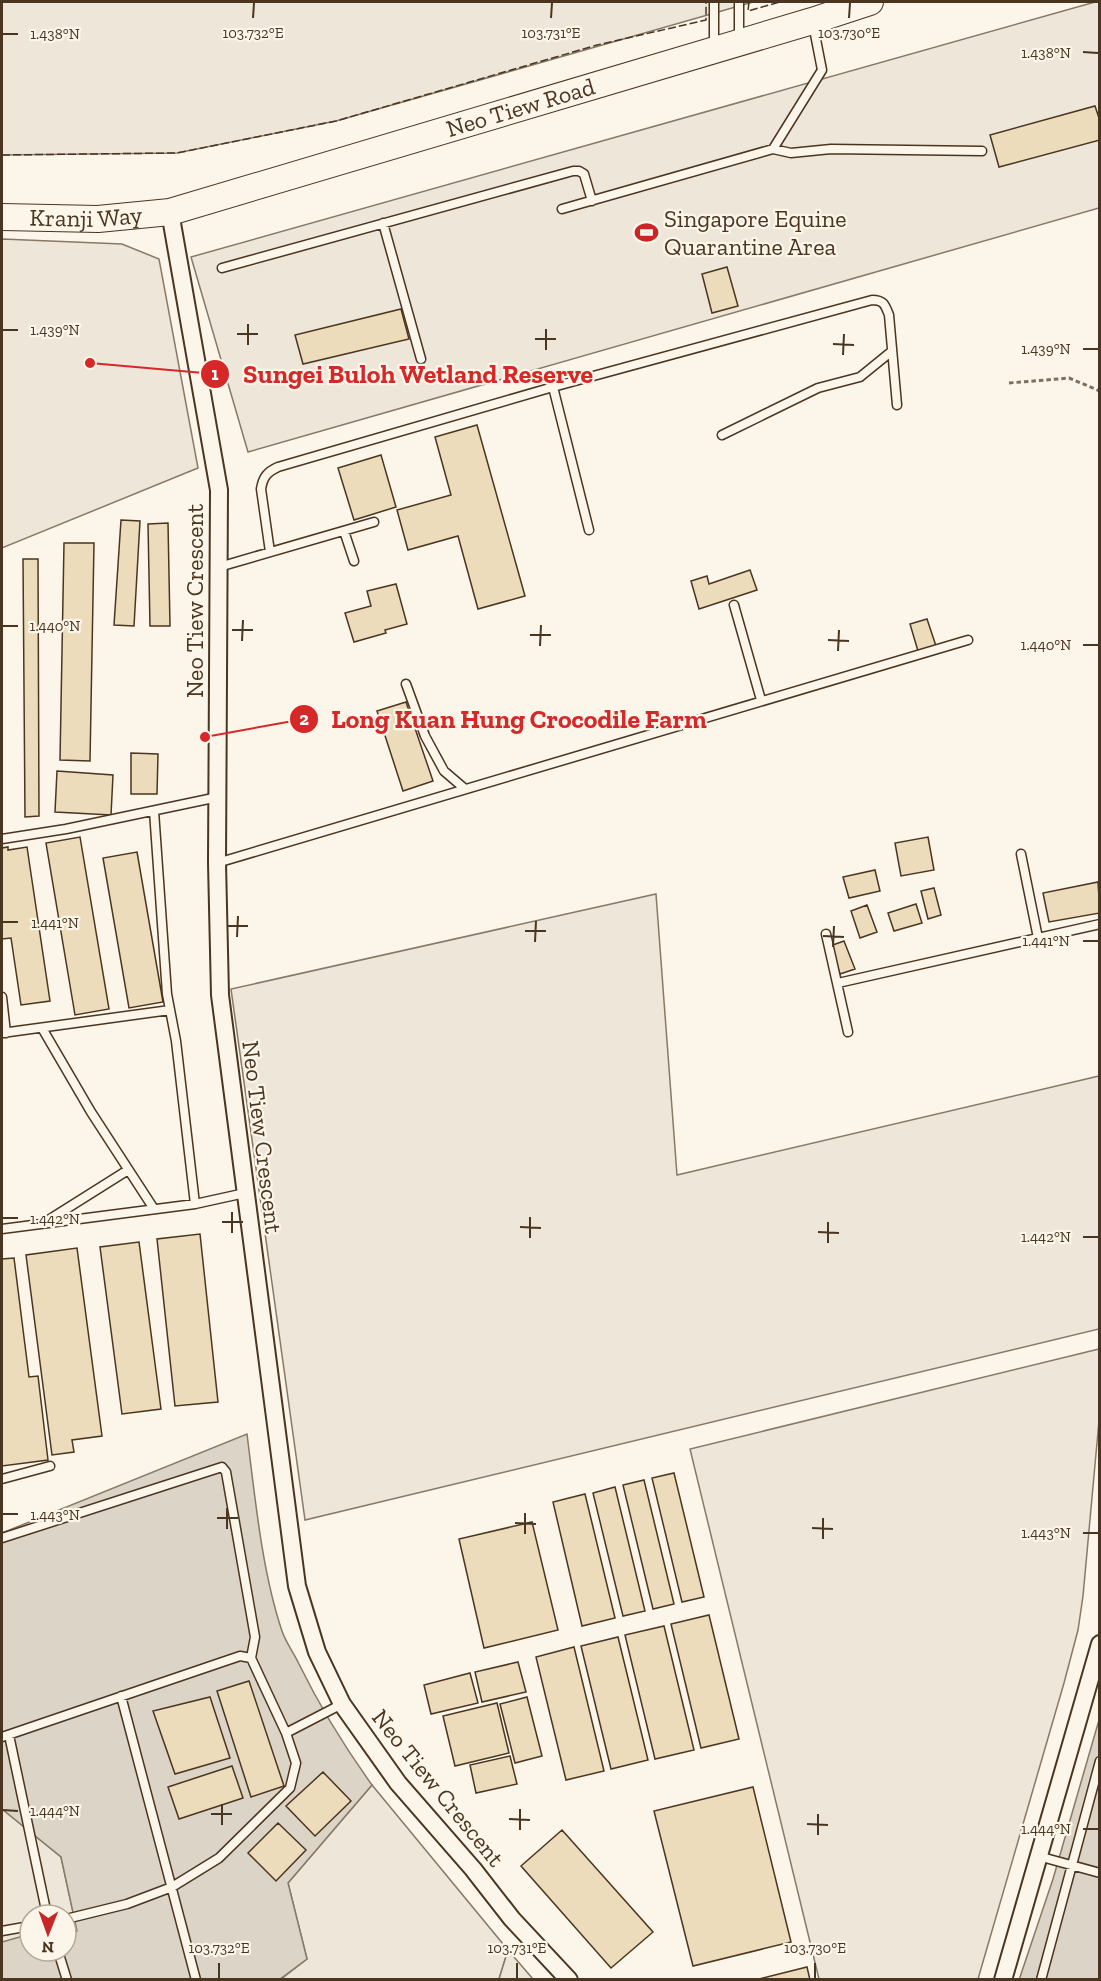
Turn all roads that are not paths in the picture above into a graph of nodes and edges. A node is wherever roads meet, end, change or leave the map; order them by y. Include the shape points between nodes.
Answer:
1 (714, 2) edge
2 (739, 2) edge
3 (870, 2) edge
4 (812, 21) junction
5 (739, 42) junction
6 (714, 50) junction
7 (773, 149) junction
8 (982, 151) dead end
9 (592, 201) junction
10 (562, 209) dead end
11 (170, 212) junction
12 (2, 217) edge
13 (383, 223) junction
14 (222, 268) dead end
15 (892, 351) junction
16 (421, 359) dead end
17 (553, 387) junction
18 (897, 405) dead end
19 (722, 435) dead end
20 (374, 522) dead end
21 (590, 530) dead end
22 (344, 531) junction
23 (270, 552) junction
24 (354, 561) dead end
25 (219, 567) junction
26 (735, 605) dead end
27 (968, 640) dead end
28 (406, 684) dead end
29 (761, 700) junction
30 (465, 789) junction
31 (218, 797) junction
32 (154, 811) junction
33 (2, 839) edge
34 (1021, 855) dead end
35 (217, 863) junction
36 (1100, 924) edge
37 (826, 934) dead end
38 (1038, 938) junction
39 (838, 983) junction
40 (2, 998) edge
41 (170, 1011) junction
42 (42, 1028) junction
43 (848, 1032) dead end
44 (4, 1033) edge
45 (128, 1170) junction
46 (245, 1193) junction
47 (195, 1204) junction
48 (154, 1209) junction
49 (45, 1223) junction
50 (2, 1229) edge
51 (50, 1467) dead end
52 (2, 1479) edge
53 (2, 1538) edge
54 (1100, 1644) edge
55 (251, 1658) junction
56 (121, 1696) junction
57 (342, 1704) junction
58 (286, 1733) junction
59 (5, 1736) edge
60 (1100, 1761) edge
61 (1038, 1856) junction
62 (1070, 1865) junction
63 (1100, 1873) edge
64 (172, 1887) junction
65 (44, 1903) edge
66 (78, 1916) edge
67 (18, 1928) edge
68 (2, 1930) edge
69 (61, 1963) edge
70 (67, 1980) edge
71 (196, 1980) edge
72 (568, 1980) edge
73 (1003, 1980) edge
74 (1041, 1980) edge

1 - 6 lane
2 - 5 lane
3 - 4 main road, Neo Tiew Road
4 - 5 main road, Neo Tiew Road
4 - 7 lane via 822,70
5 - 6 main road, Neo Tiew Road
6 - 11 main road, Neo Tiew Road
7 - 8 lane via 791,153 831,149
7 - 9 lane
9 - 10 lane
9 - 13 lane via 584,174 573,171
11 - 12 main road, Kranji Way via 98,219
11 - 25 street, Neo Tiew Crescent via 219,490
13 - 14 lane
13 - 16 lane
15 - 17 lane via 885,303 872,300
15 - 18 lane
15 - 19 lane via 860,377 818,388
17 - 21 lane
17 - 23 lane via 269,471 262,479 261,489
20 - 22 lane
22 - 23 lane
22 - 24 lane
23 - 25 lane
25 - 31 street, Neo Tiew Crescent
26 - 29 lane
27 - 29 lane
28 - 30 lane via 425,736 444,771
29 - 30 lane
30 - 35 lane
31 - 32 lane
31 - 35 street, Neo Tiew Crescent
32 - 33 lane
32 - 41 lane
34 - 38 lane
35 - 46 street, Neo Tiew Crescent via 220,995
36 - 38 lane
37 - 39 lane
38 - 39 lane
39 - 43 lane
40 - 44 lane
41 - 42 lane
41 - 47 lane
42 - 44 lane
42 - 45 lane
45 - 48 lane
45 - 49 lane
46 - 47 lane
46 - 57 street, Neo Tiew Crescent via 297,1586 317,1652
47 - 48 lane
48 - 49 lane
49 - 50 lane
51 - 52 lane
53 - 55 lane via 222,1467 255,1637
54 - 61 street
55 - 56 lane via 240,1656
55 - 58 lane
56 - 59 lane
56 - 64 lane
57 - 58 lane
57 - 72 street, Neo Tiew Crescent via 398,1784
58 - 64 lane via 296,1763 290,1788 219,1858
59 - 65 lane
60 - 62 lane
61 - 62 lane
61 - 73 street
62 - 63 lane
62 - 74 lane
64 - 66 lane
64 - 71 lane
67 - 68 lane
69 - 70 lane

